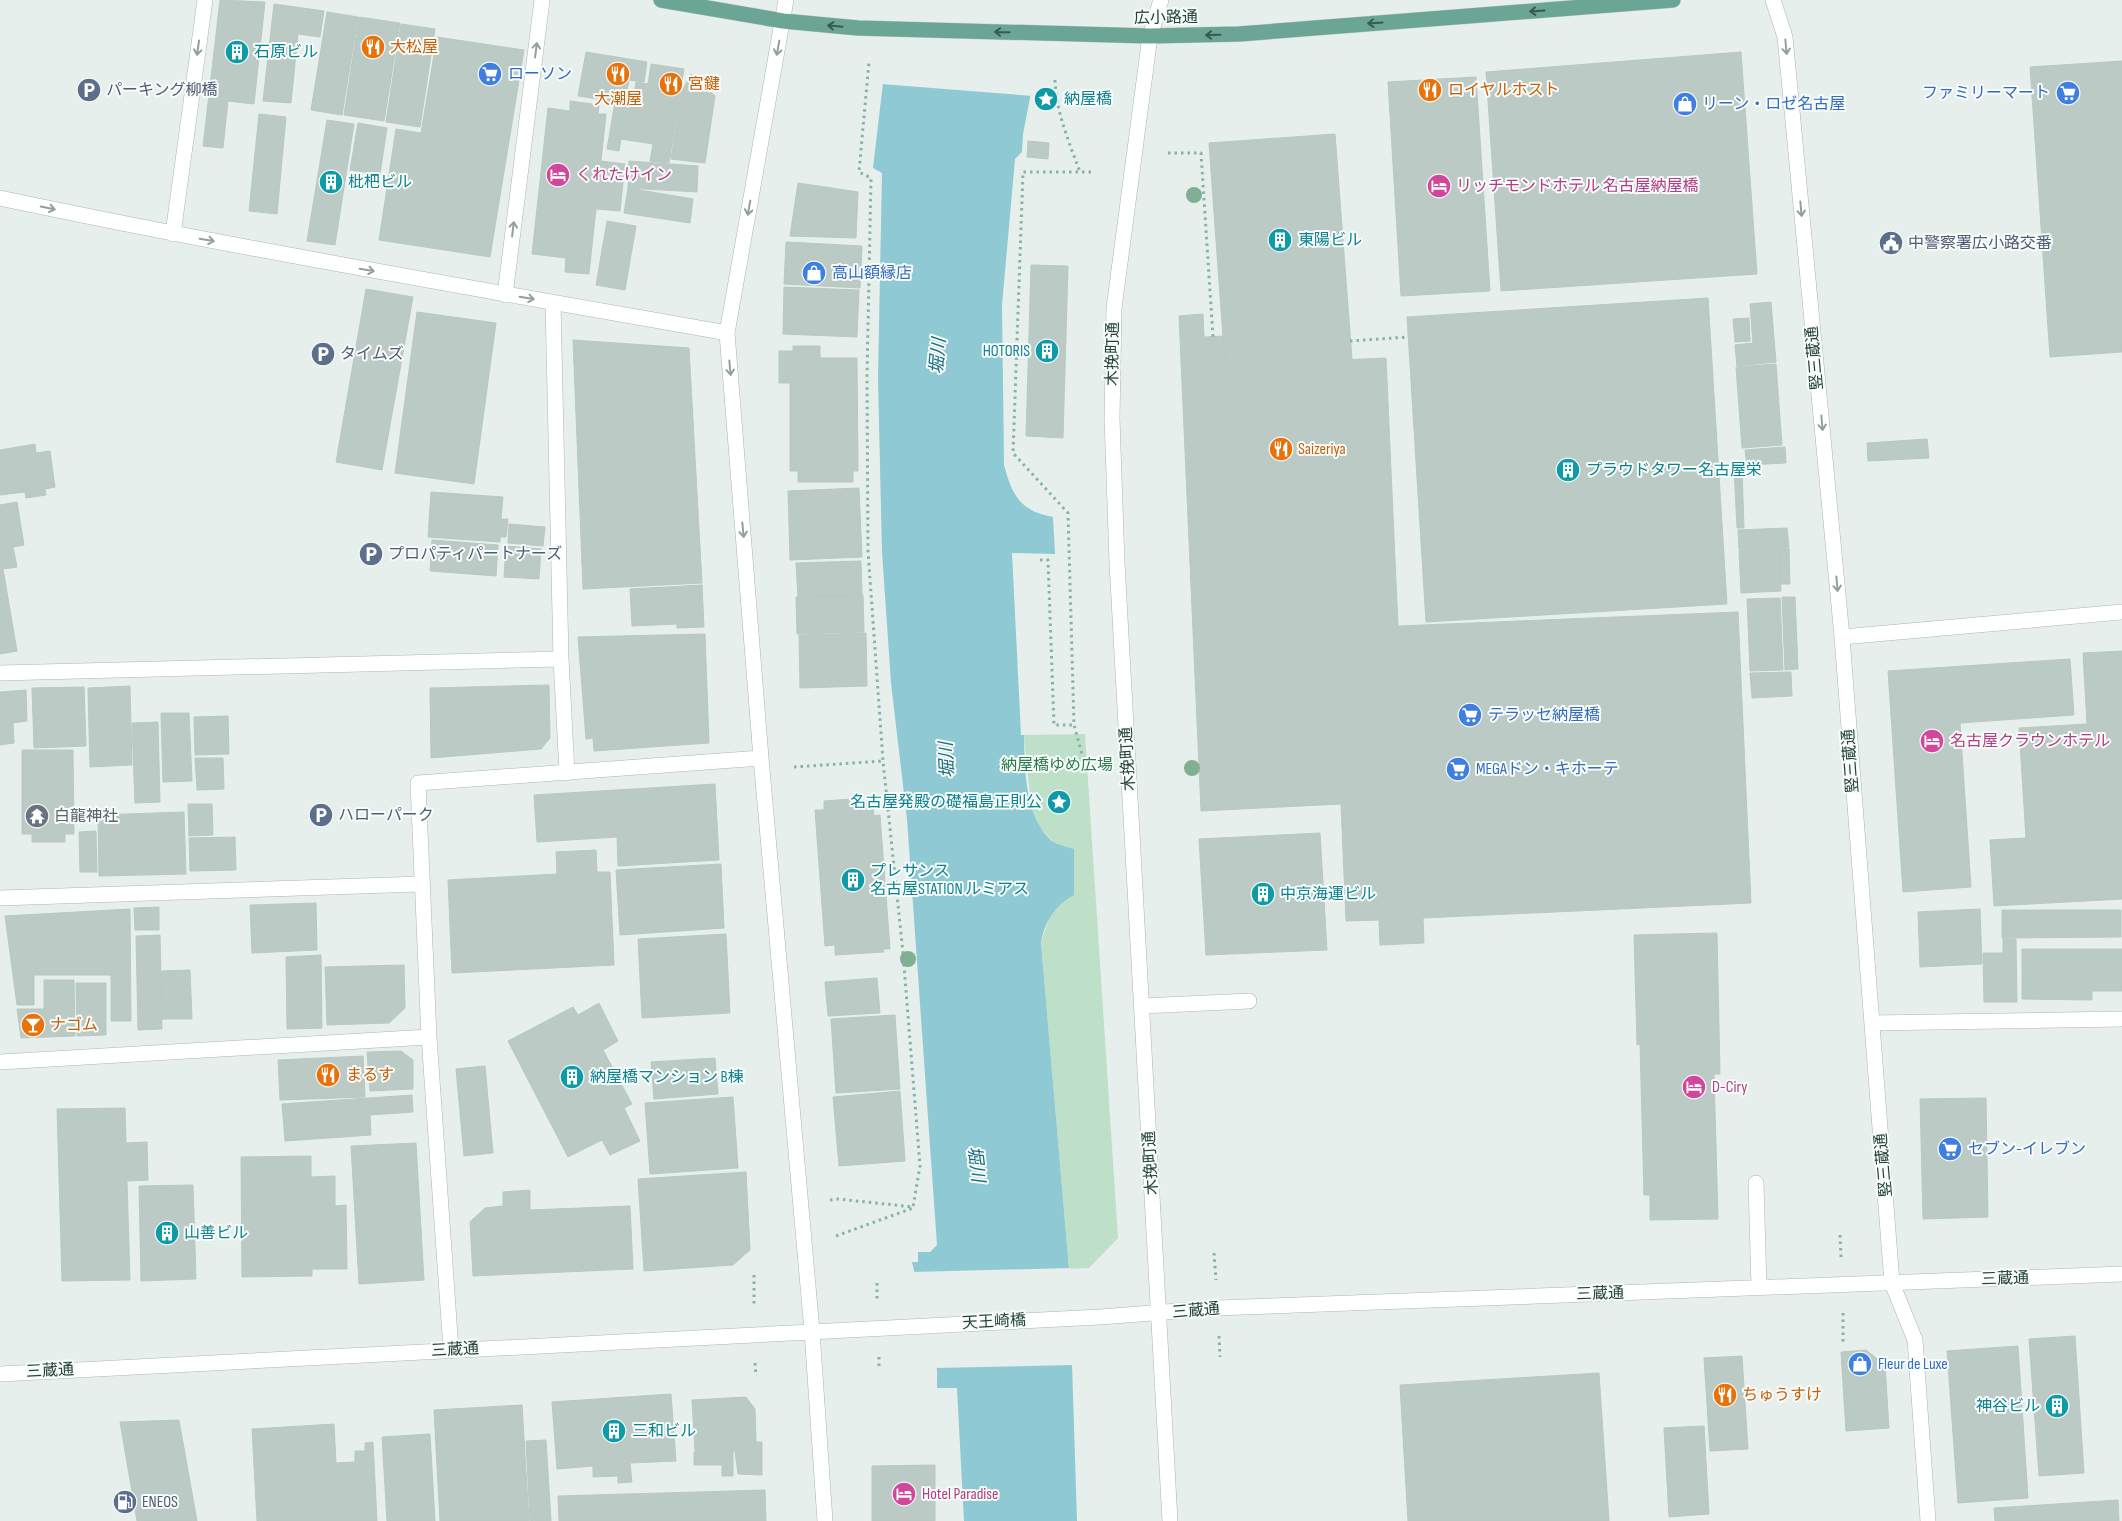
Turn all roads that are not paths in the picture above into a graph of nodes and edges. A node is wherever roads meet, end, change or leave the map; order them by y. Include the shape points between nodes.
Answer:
1 (205, 0) edge
2 (542, 0) edge
3 (661, 0) edge
4 (786, 0) edge
5 (1161, 0) edge
6 (1673, 0) edge
7 (1773, 0) edge
8 (783, 21) junction
9 (1150, 36) junction
10 (0, 198) edge
11 (173, 234) junction
12 (505, 295) junction
13 (554, 303) junction
14 (727, 333) junction
15 (2122, 612) edge
16 (1842, 636) junction
17 (561, 659) junction
18 (0, 673) edge
19 (761, 758) junction
20 (567, 773) junction
21 (421, 884) junction
22 (0, 898) edge
23 (1248, 1001) dead end
24 (1142, 1006) junction
25 (2122, 1019) edge
26 (1872, 1023) junction
27 (429, 1038) junction
28 (0, 1062) edge
29 (1756, 1183) dead end
30 (2122, 1274) edge
31 (1892, 1284) junction
32 (1759, 1288) junction
33 (1159, 1314) junction
34 (1079, 1318) joint
35 (909, 1327) joint
36 (812, 1331) junction
37 (451, 1350) junction
38 (0, 1374) edge
39 (825, 1521) edge
40 (1170, 1521) edge
41 (1928, 1521) edge

1 -> 11 street
12 -> 2 street
3 - 8 main road, 広小路通
4 - 8 street
5 - 9 street, 木挽町通
6 -> 9 main road, 広小路通 via 1238,34
7 -> 16 street, 竪三蔵通 via 1785,38
9 -> 8 main road, 広小路通 via 883,29
8 -> 14 street
9 - 24 street, 木挽町通 via 1114,308 1112,418
10 -> 11 street
11 -> 12 street
12 -> 13 street
13 - 14 street
13 - 17 street
14 -> 19 street
15 - 16 street
16 - 26 street, 竪三蔵通
17 - 18 street
17 - 20 street
19 - 20 street
19 - 36 street
20 - 21 street via 418,783
21 - 22 street
21 - 27 street
23 - 24 street
24 - 33 street, 木挽町通
25 - 26 street
26 - 31 street, 竪三蔵通
27 - 28 street
27 - 37 street
29 - 32 street
30 - 31 street, 三蔵通
31 - 32 street, 三蔵通
31 - 41 street, 竪三蔵通 via 1915,1340
32 - 33 street, 三蔵通 via 1217,1308
33 - 34 street, 三蔵通
33 - 40 street, 木挽町通
34 - 35 street, 天王崎橋
35 - 36 street, 三蔵通
36 - 37 street, 三蔵通
36 - 39 street
37 - 38 street, 三蔵通

